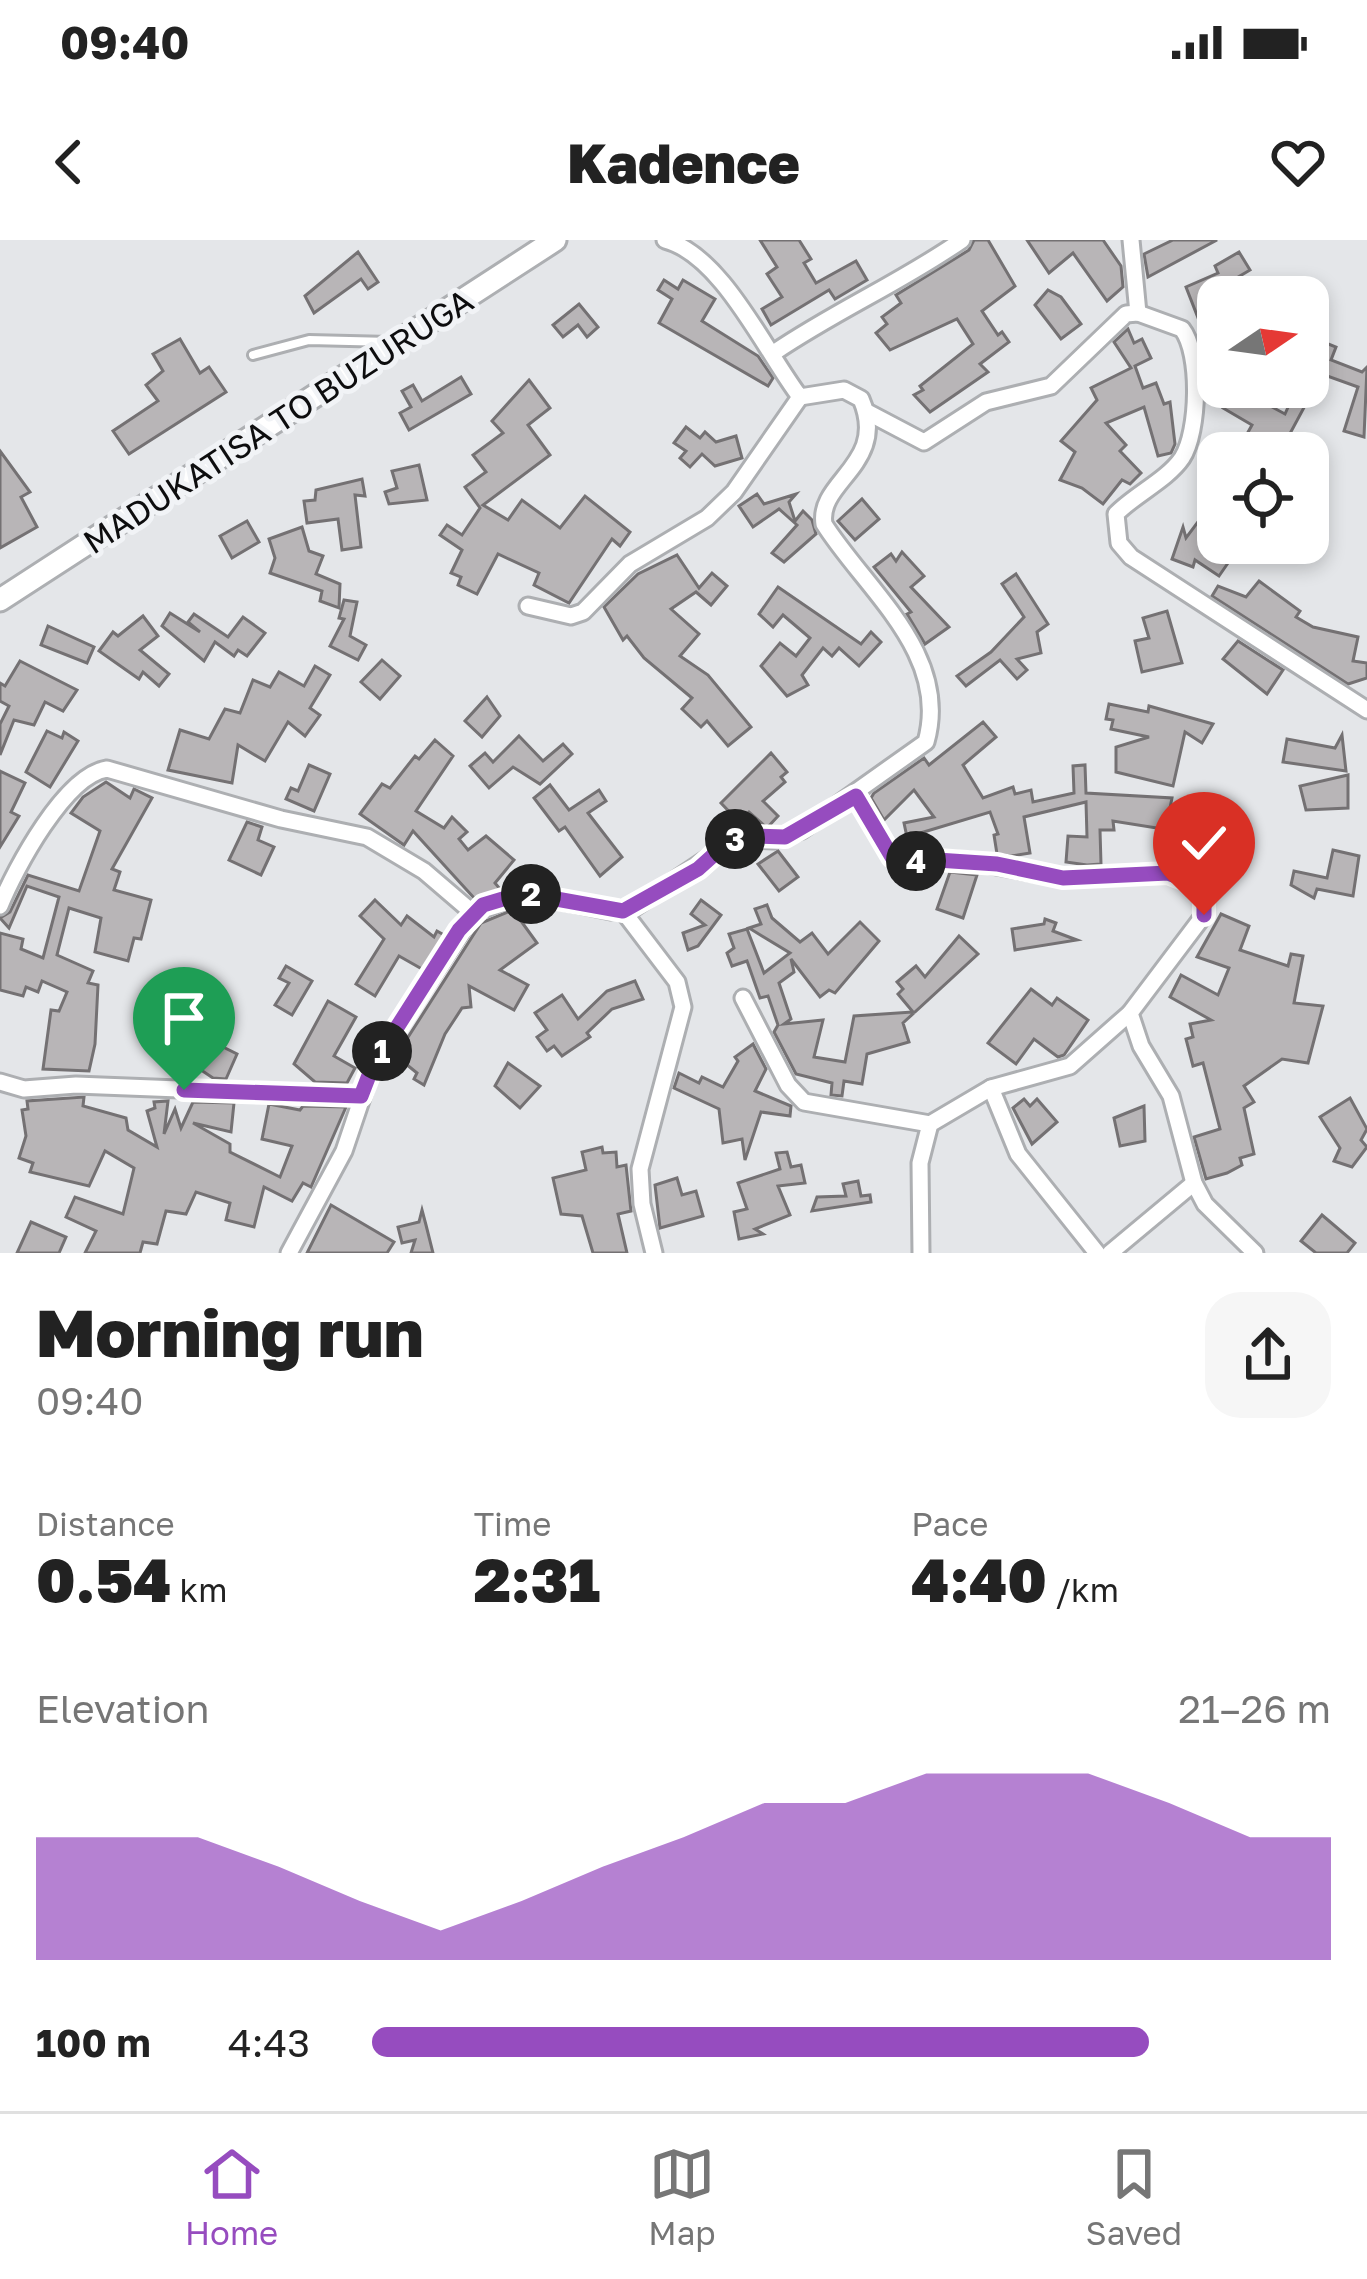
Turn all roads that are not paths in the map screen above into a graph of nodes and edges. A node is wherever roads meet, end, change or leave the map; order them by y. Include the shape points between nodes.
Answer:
1 (555, 240) edge
2 (664, 240) edge
3 (962, 240) edge
4 (1131, 240) edge
5 (1138, 313) junction
6 (397, 343) junction
7 (775, 352) junction
8 (253, 355) dead end
9 (800, 397) junction
10 (867, 412) junction
11 (0, 600) edge
12 (528, 606) dead end
13 (1367, 710) edge
14 (856, 796) junction
15 (0, 906) edge
16 (623, 911) junction
17 (472, 913) junction
18 (742, 998) dead end
19 (1130, 1013) junction
20 (0, 1082) edge
21 (991, 1088) junction
22 (361, 1096) junction
23 (930, 1124) junction
24 (1194, 1183) junction
25 (289, 1253) edge
26 (654, 1253) edge
27 (921, 1253) edge
28 (1097, 1253) edge
29 (1110, 1253) edge
30 (1255, 1253) edge

1 - 6 main road, MADUKATISA TO BUZURUGA
2 - 7 street via 706,263
3 - 7 street
4 - 5 street
5 - 10 street via 1101,334 1051,386 986,402 930,440 908,437
5 - 13 street via 1182,329 1196,375 1184,455 1115,514 1119,543
6 - 8 lane via 309,340
6 - 11 main road, MADUKATISA TO BUZURUGA
7 - 9 street
9 - 10 street via 844,390
9 - 12 street via 707,518 630,563 583,612
10 - 14 street via 861,462 825,507 824,524 886,603 925,674 930,728 908,759
14 - 16 street via 785,837 728,842 698,869
14 - 19 street via 892,857 905,861 969,861 1063,878 1168,873 1196,884 1204,915
15 - 17 street via 35,838 84,777 107,769 368,837
16 - 17 street via 523,893
16 - 26 street via 677,982 683,1007 640,1169
17 - 22 street
18 - 23 street via 804,1102
19 - 21 street via 1070,1066
19 - 24 street via 1172,1096
20 - 22 street via 24,1089
21 - 23 street
21 - 28 street via 1018,1154
22 - 25 street via 344,1151
23 - 27 street via 920,1163
24 - 29 street
24 - 30 street

